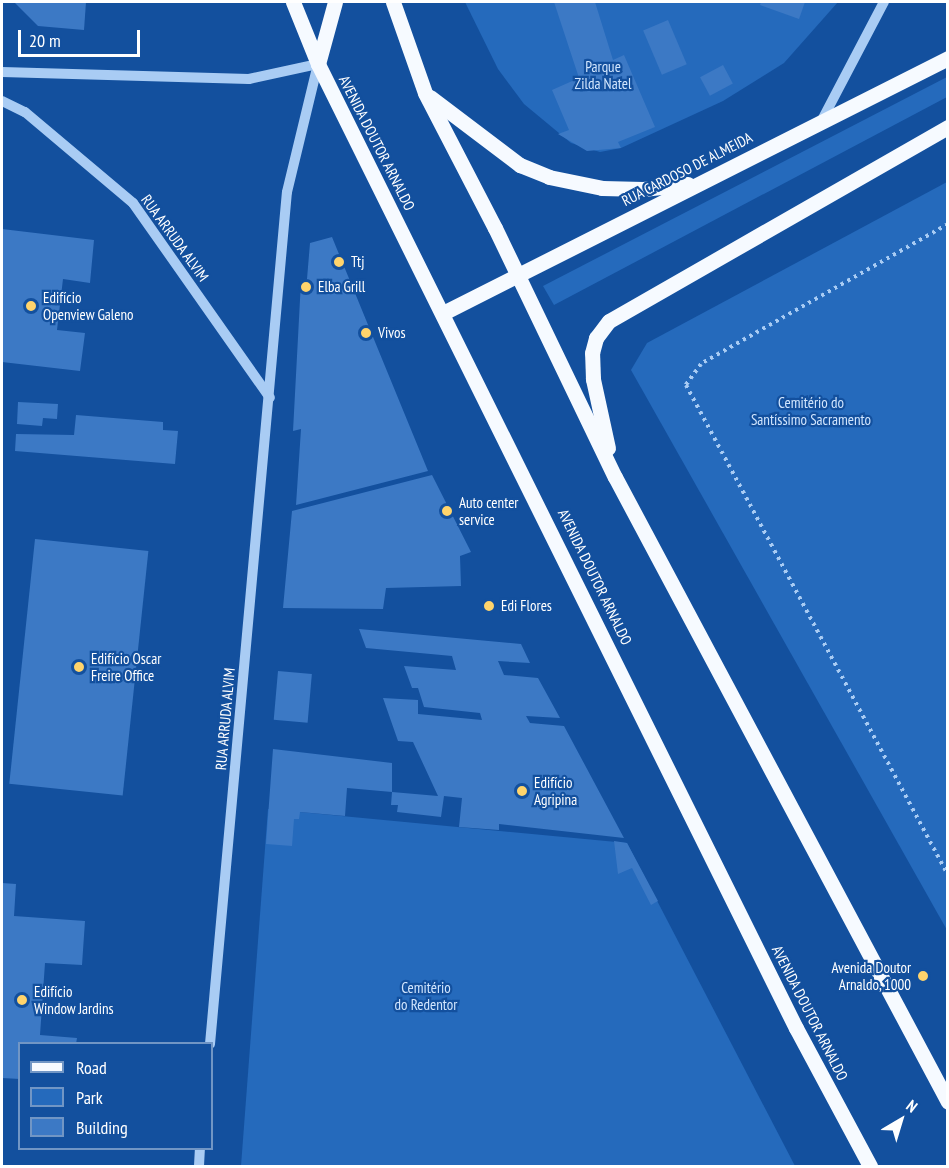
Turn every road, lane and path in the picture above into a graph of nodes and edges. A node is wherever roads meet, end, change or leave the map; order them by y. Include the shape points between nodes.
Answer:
1 (293, 2) edge
2 (334, 2) edge
3 (393, 2) edge
4 (884, 2) edge
5 (948, 58) edge
6 (318, 64) junction
7 (2, 72) edge
8 (425, 93) junction
9 (2, 101) edge
10 (822, 120) junction
11 (948, 127) edge
12 (700, 183) junction
13 (948, 224) edge
14 (519, 275) junction
15 (443, 314) junction
16 (270, 398) junction
17 (615, 477) junction
18 (948, 875) edge
19 (210, 1042) edge
20 (948, 1102) edge
21 (200, 1150) edge
22 (199, 1167) edge
23 (870, 1167) edge

1 - 6 main road, AVENIDA DOUTOR ARNALDO
2 - 6 main road
3 - 8 main road
4 - 10 street
5 - 10 main road, RUA CARDOSO DE ALMEIDA
6 - 7 street via 249,79
6 - 15 main road, AVENIDA DOUTOR ARNALDO
6 - 16 street, RUA ARRUDA ALVIM via 287,192
8 - 12 main road via 520,165 549,177 602,188 643,189
8 - 14 main road
9 - 16 street, RUA ARRUDA ALVIM via 26,112 133,203
10 - 12 main road, RUA CARDOSO DE ALMEIDA
11 - 17 main road via 609,321 596,338 591,354
12 - 14 main road, RUA CARDOSO DE ALMEIDA
13 - 18 path via 701,364 686,385
14 - 15 main road, RUA CARDOSO DE ALMEIDA
14 - 17 main road
15 - 23 main road, AVENIDA DOUTOR ARNALDO via 796,1028
16 - 19 street, RUA ARRUDA ALVIM
17 - 20 main road
21 - 22 street

